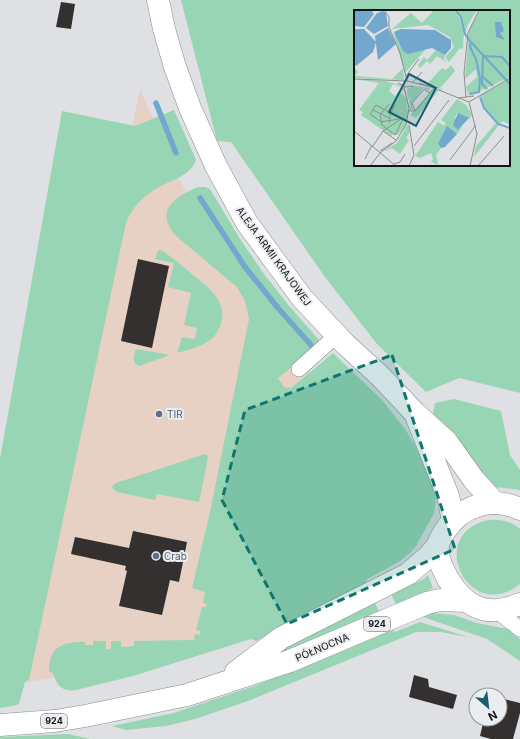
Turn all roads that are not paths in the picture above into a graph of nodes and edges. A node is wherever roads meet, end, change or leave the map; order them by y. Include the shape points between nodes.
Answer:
1 (158, 0) edge
2 (337, 336) junction
3 (299, 369) dead end
4 (415, 413) junction
5 (495, 503) junction
6 (520, 509) edge
7 (453, 521) junction
8 (438, 545) junction
9 (466, 601) junction
10 (520, 604) edge
11 (496, 610) junction
12 (520, 629) edge
13 (224, 682) junction
14 (0, 725) edge

1 - 2 main road, ALEJA ARMII KRAJOWEJ via 175,67 190,108 228,190 247,223 302,298
2 - 3 street
2 - 4 main road, ALEJA ARMII KRAJOWEJ
4 - 5 main road, ALEJA ARMII KRAJOWEJ via 447,442 474,480
4 - 7 main road, ALEJA ARMII KRAJOWEJ via 448,496
5 - 6 main road, 924
5 - 7 main road, 924 via 472,507
7 - 8 main road, 924
8 - 9 main road, 924 via 439,560 444,572
8 - 13 main road, PÓŁNOCNA / 924 via 408,574 281,638
9 - 11 main road, 924 via 477,608
9 - 13 main road, PÓŁNOCNA / 924 via 440,600 427,603 290,661
10 - 11 main road, 924
11 - 12 street
13 - 14 main road, PÓŁNOCNA / 924 via 187,695 125,709 55,721

